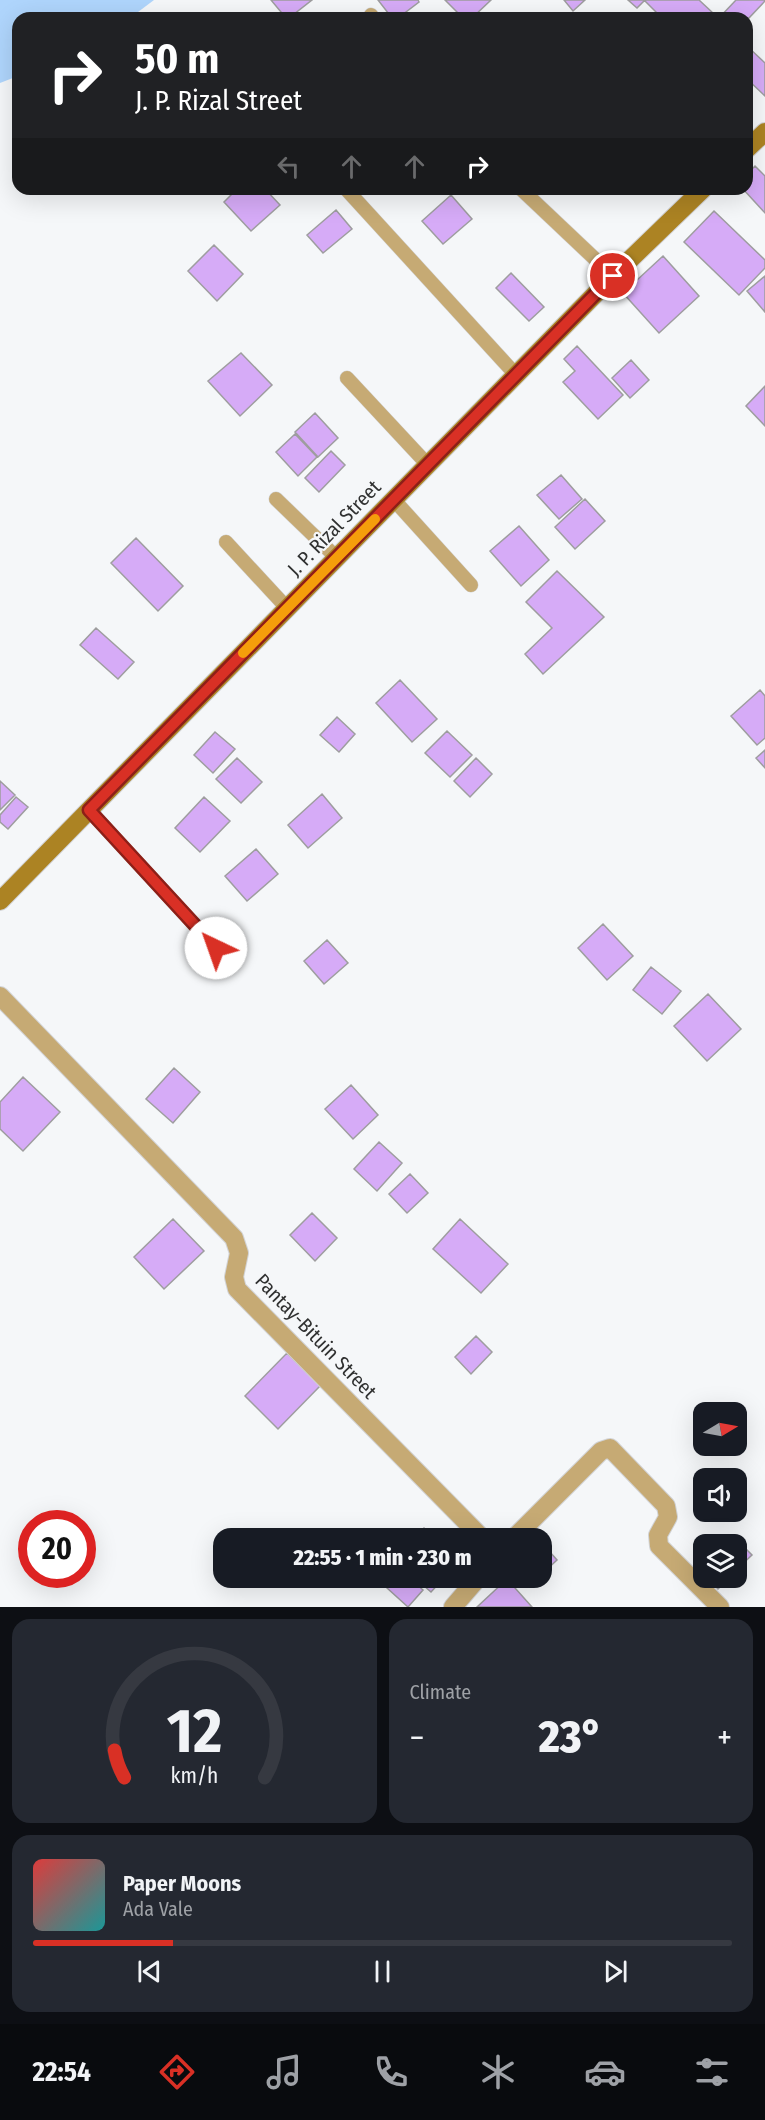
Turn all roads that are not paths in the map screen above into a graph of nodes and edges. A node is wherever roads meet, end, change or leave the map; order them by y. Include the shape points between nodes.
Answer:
1 (765, 132) edge
2 (753, 143) edge
3 (351, 195) edge
4 (527, 195) edge
5 (697, 195) edge
6 (613, 276) junction
7 (516, 375) junction
8 (347, 378) dead end
9 (428, 465) junction
10 (276, 499) dead end
11 (394, 500) junction
12 (226, 542) dead end
13 (337, 558) junction
14 (471, 585) dead end
15 (287, 608) junction
16 (89, 810) junction
17 (0, 901) edge
18 (216, 948) dead end
19 (0, 996) edge
20 (472, 1528) edge
21 (524, 1528) edge
22 (469, 1588) edge
23 (453, 1607) edge
24 (720, 1607) edge

1 - 2 main road
3 - 7 lane
4 - 6 lane
5 - 6 main road, J. P. Rizal Street
6 - 7 main road, J. P. Rizal Street
7 - 9 main road, J. P. Rizal Street
8 - 9 lane
9 - 11 main road, J. P. Rizal Street
10 - 13 lane
11 - 13 main road, J. P. Rizal Street
11 - 14 lane
12 - 15 lane
13 - 15 main road, J. P. Rizal Street
15 - 16 main road, J. P. Rizal Street
16 - 17 main road, J. P. Rizal Street
16 - 18 lane
19 - 20 street, Pantay-Bituin Street via 234,1238 239,1253 234,1277 237,1289
21 - 24 street via 601,1450 610,1448 666,1506 668,1516 658,1535 659,1546
22 - 23 street

